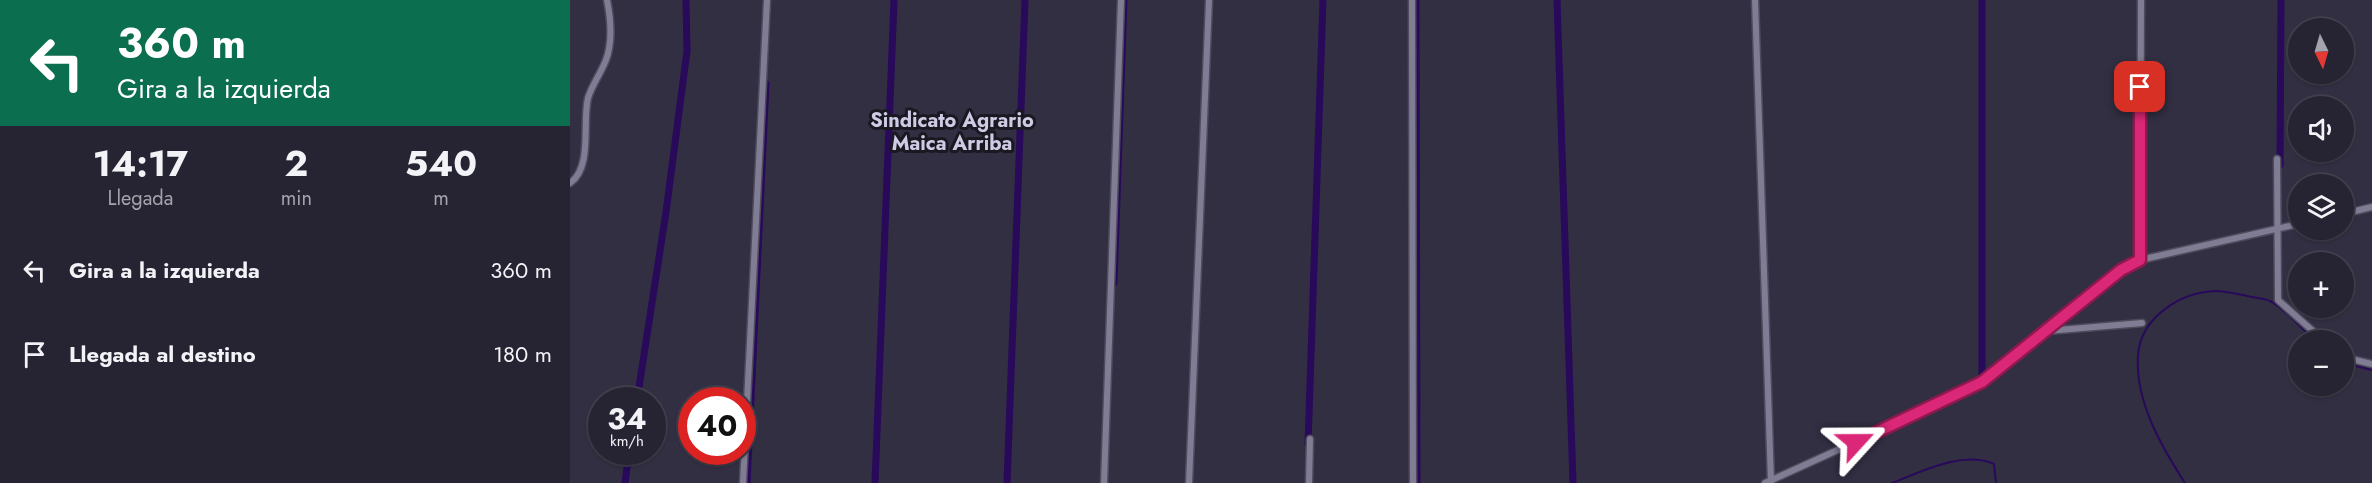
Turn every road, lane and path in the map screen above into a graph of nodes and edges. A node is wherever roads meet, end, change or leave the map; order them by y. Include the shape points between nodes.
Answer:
1 (607, 0) edge
2 (767, 0) edge
3 (1121, 0) edge
4 (1209, 0) edge
5 (1412, 0) edge
6 (1755, 0) edge
7 (2141, 0) edge
8 (2277, 159) dead end
9 (570, 183) edge
10 (2372, 207) edge
11 (2354, 211) edge
12 (2288, 226) edge
13 (2279, 228) junction
14 (2140, 260) junction
15 (2142, 322) dead end
16 (2312, 330) edge
17 (2047, 331) junction
18 (2354, 360) edge
19 (2372, 364) edge
20 (1310, 439) dead end
21 (1769, 482) edge
22 (744, 483) edge
23 (1104, 483) edge
24 (1189, 483) edge
25 (1309, 483) edge
26 (1413, 483) edge

1 - 9 street via 610,45 588,99 580,171
2 - 22 street
3 - 23 street
4 - 24 street
5 - 26 street
6 - 21 street
7 - 14 street
8 - 13 street
10 - 11 street
12 - 13 street
13 - 14 street
13 - 16 street via 2278,300
14 - 17 street via 2121,270
15 - 17 street
17 - 21 street via 1974,388
18 - 19 street
20 - 25 street

